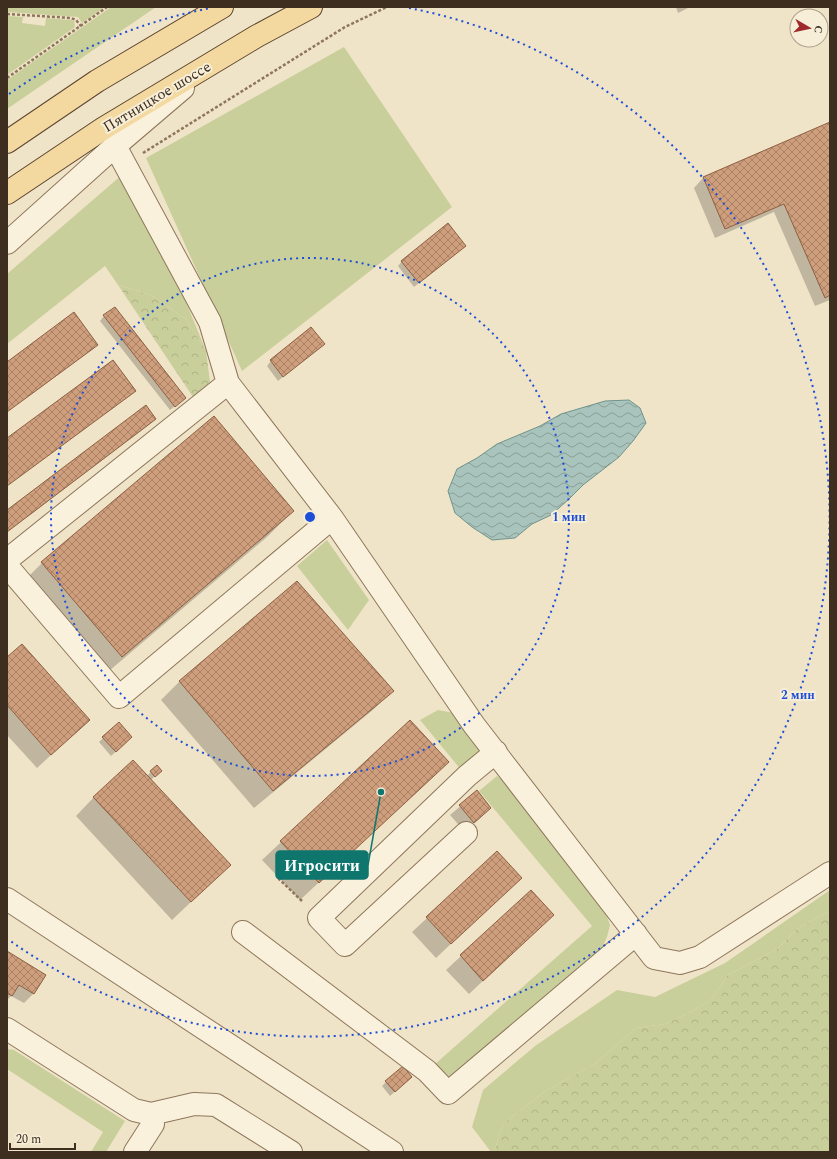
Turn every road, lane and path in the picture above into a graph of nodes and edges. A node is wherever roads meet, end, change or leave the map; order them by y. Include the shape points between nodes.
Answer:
1 (107, 7) edge
2 (222, 7) edge
3 (311, 7) edge
4 (387, 7) edge
5 (7, 14) edge
6 (81, 26) junction
7 (209, 65) junction
8 (7, 78) edge
9 (7, 142) edge
10 (115, 146) junction
11 (125, 164) junction
12 (7, 193) edge
13 (7, 244) edge
14 (228, 383) junction
15 (332, 518) junction
16 (7, 560) edge
17 (7, 566) edge
18 (496, 752) junction
19 (466, 833) dead end
20 (298, 861) dead end
21 (830, 873) edge
22 (7, 899) edge
23 (320, 918) junction
24 (244, 932) dead end
25 (636, 934) junction
26 (7, 1029) edge
27 (151, 1114) junction
28 (135, 1152) edge
29 (291, 1152) edge
30 (392, 1152) edge

1 - 6 path
2 - 9 main road via 97,81
3 - 7 main road, Пятницкое шоссе
4 - 11 path via 345,27
5 - 6 path via 72,18
6 - 8 path
7 - 10 street
7 - 12 main road, Пятницкое шоссе via 104,128
10 - 11 street
10 - 13 street
11 - 14 street via 210,322
14 - 15 street
14 - 16 street
15 - 17 street via 120,697
15 - 18 street via 474,725
18 - 23 street via 467,776
18 - 25 street
19 - 23 street via 345,945
20 - 23 path via 279,879
21 - 25 street via 700,957 680,964 654,958
22 - 30 street
24 - 25 street via 427,1071 448,1093
26 - 27 street via 134,1110
27 - 28 street via 153,1124
27 - 29 street via 194,1104 216,1105

